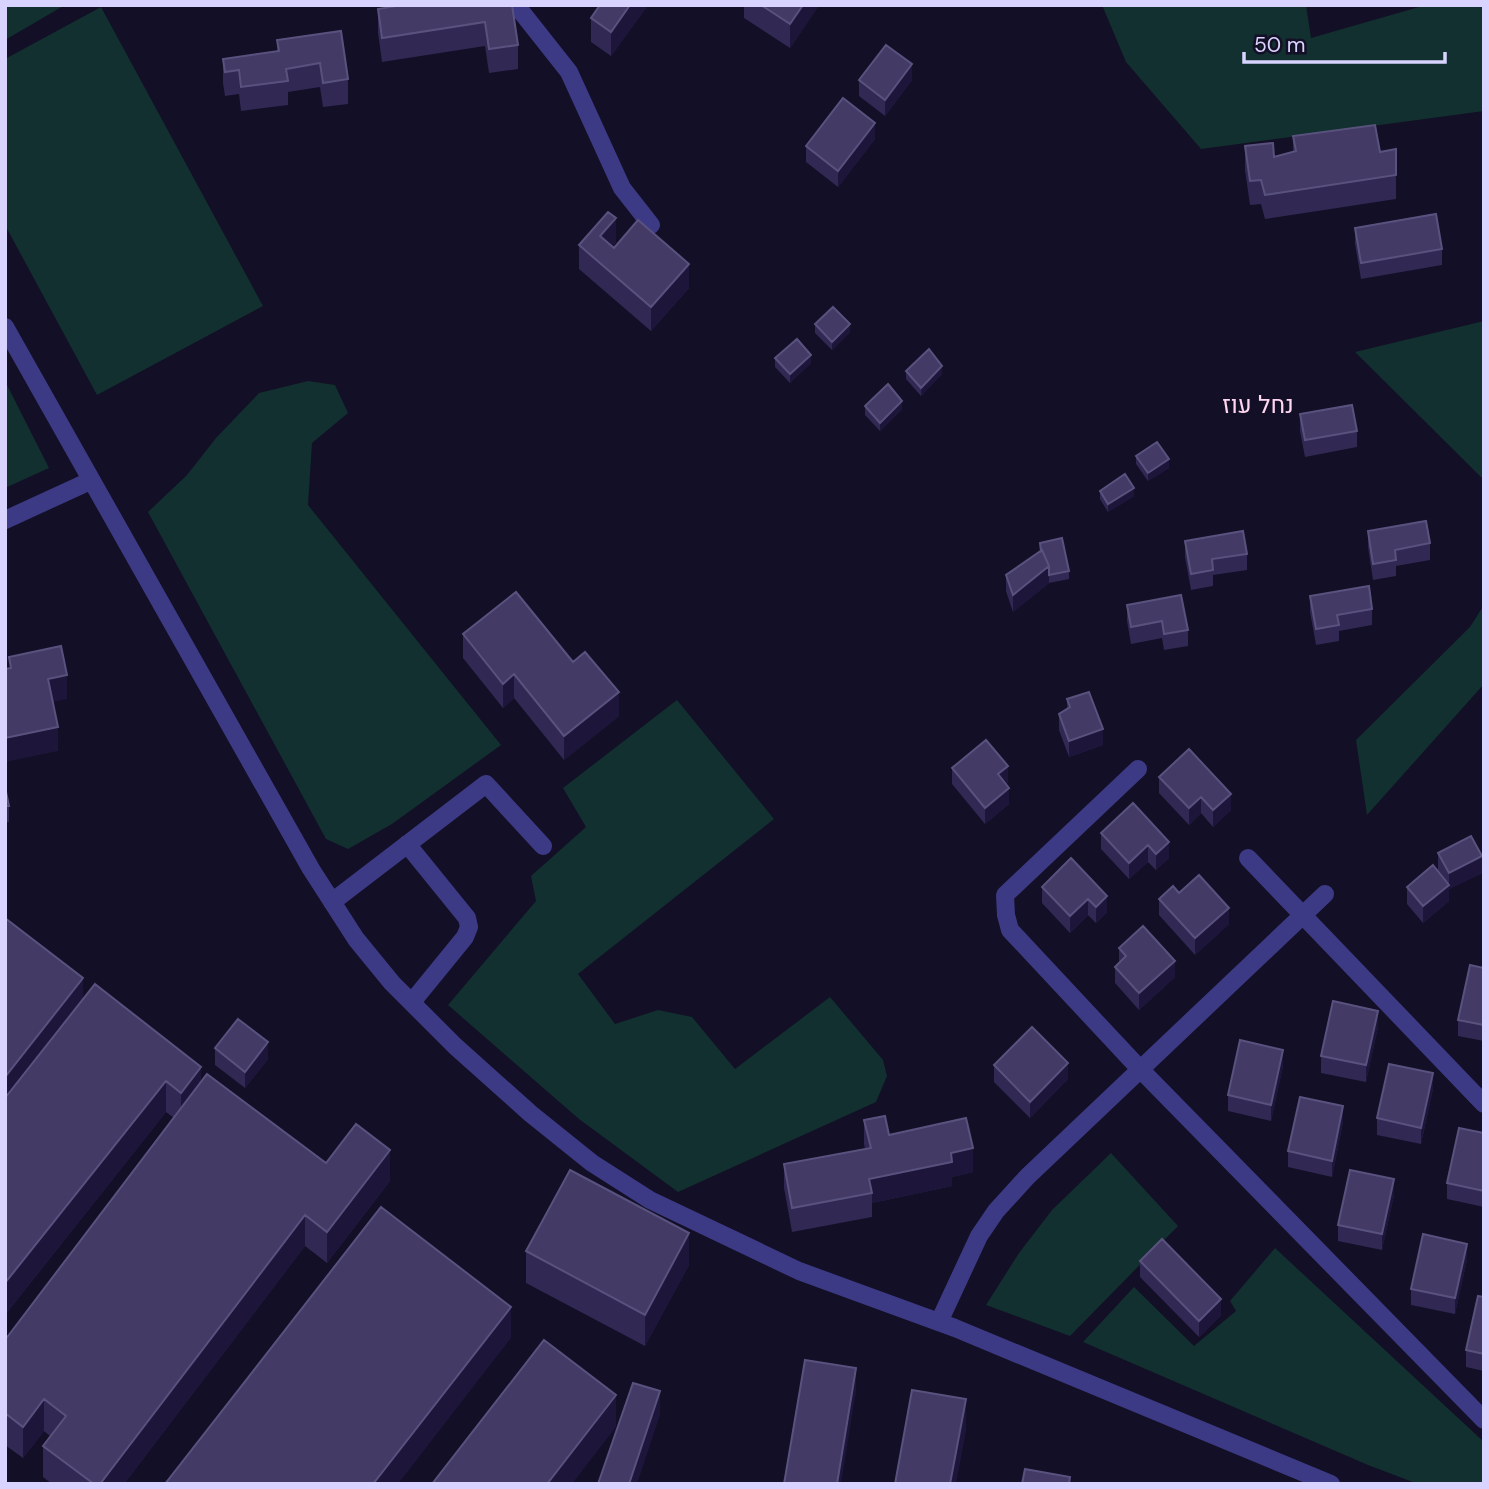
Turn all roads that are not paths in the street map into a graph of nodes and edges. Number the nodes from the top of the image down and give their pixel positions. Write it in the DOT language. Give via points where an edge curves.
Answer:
graph roads {
  1 [pos="516,5"];
  2 [pos="651,225"];
  3 [pos="5,327"];
  4 [pos="90,481"];
  5 [pos="5,520"];
  6 [pos="1138,769"];
  7 [pos="407,844"];
  8 [pos="543,846"];
  9 [pos="1248,858"];
  10 [pos="1325,894"];
  11 [pos="332,902"];
  12 [pos="1303,915"];
  13 [pos="412,1002"];
  14 [pos="1139,1068"];
  15 [pos="1484,1104"];
  16 [pos="939,1322"];
  17 [pos="1484,1420"];
  18 [pos="1331,1484"];
  1 -- 2 [label="street" via="569,72 622,188"];
  3 -- 4 [label="street"];
  4 -- 5 [label="street"];
  4 -- 11 [label="street"];
  6 -- 14 [label="street" via="1005,895 1010,930"];
  7 -- 8 [label="street" via="486,784"];
  7 -- 11 [label="street"];
  7 -- 13 [label="street" via="467,918 469,927"];
  9 -- 12 [label="street"];
  10 -- 12 [label="street"];
  11 -- 13 [label="street" via="356,939"];
  12 -- 14 [label="street"];
  12 -- 15 [label="street"];
  13 -- 16 [label="street" via="531,1114 592,1163 650,1200 799,1271"];
  14 -- 16 [label="street" via="996,1211"];
  14 -- 17 [label="street"];
  16 -- 18 [label="street"];
}
